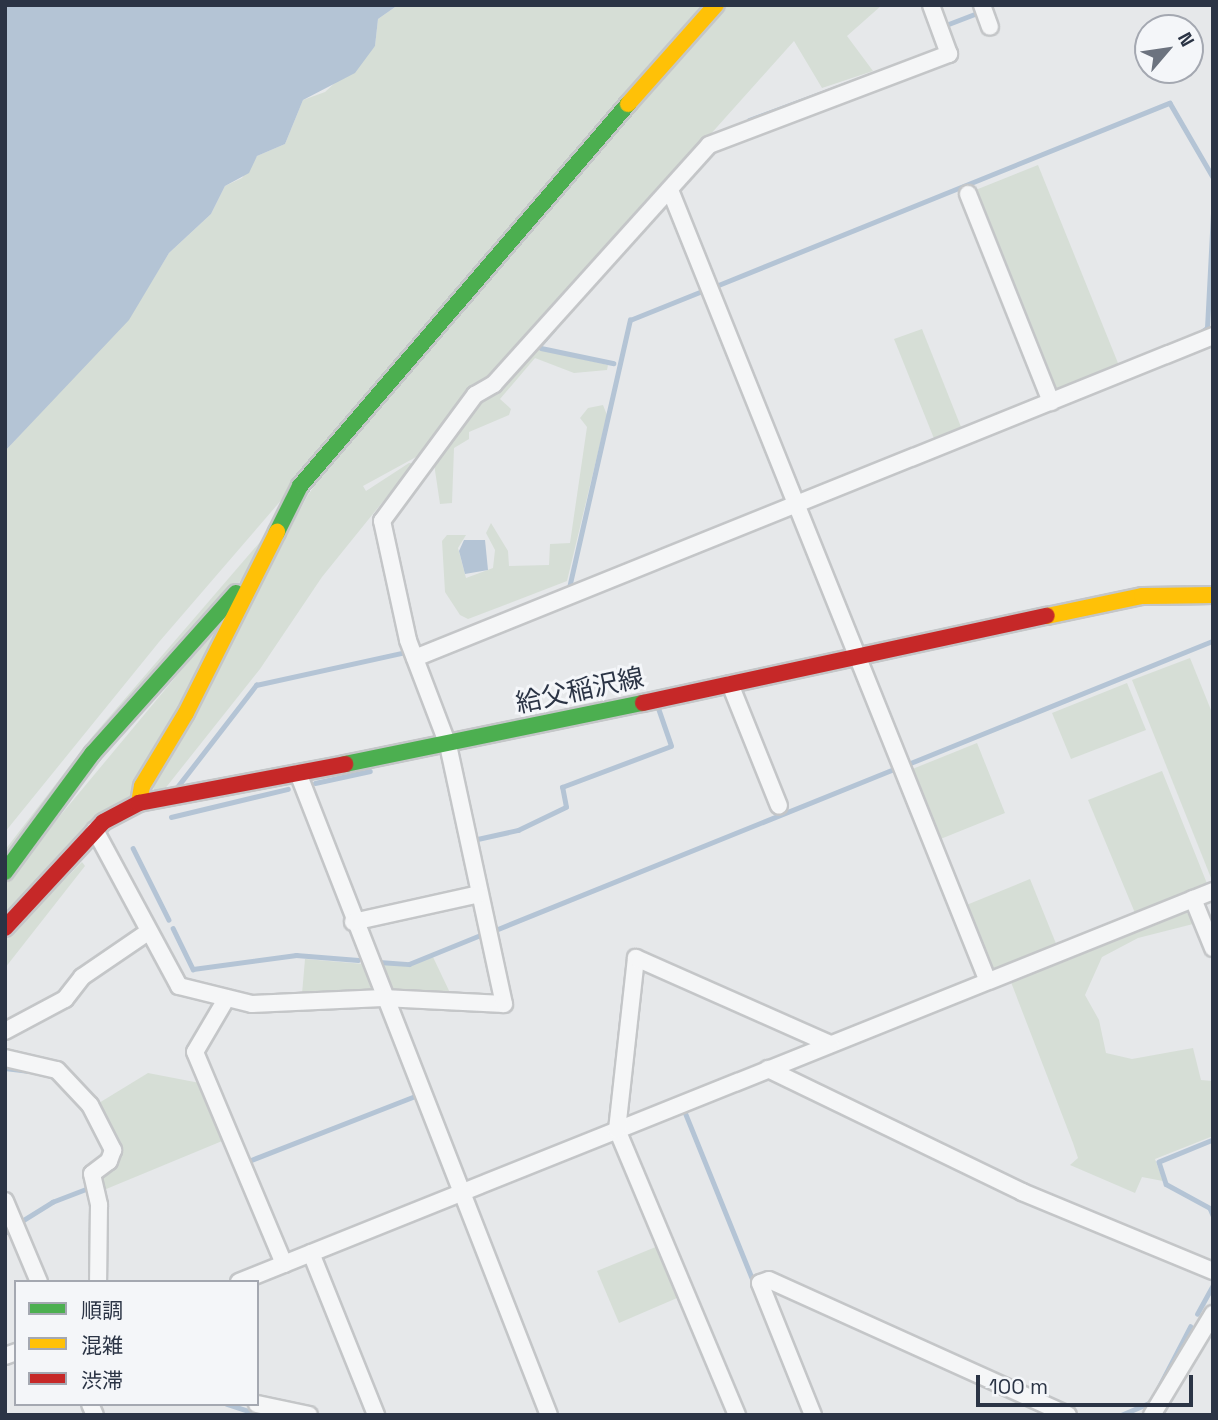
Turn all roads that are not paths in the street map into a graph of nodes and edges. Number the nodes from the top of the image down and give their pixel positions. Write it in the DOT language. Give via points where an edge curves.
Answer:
graph roads {
  1 [pos="716,5"];
  2 [pos="931,5"];
  3 [pos="982,5"];
  4 [pos="990,27"];
  5 [pos="670,190"];
  6 [pos="968,194"];
  7 [pos="1213,336"];
  8 [pos="1051,402"];
  9 [pos="796,505"];
  10 [pos="254,572"];
  11 [pos="1213,595"];
  12 [pos="857,657"];
  13 [pos="415,658"];
  14 [pos="730,684"];
  15 [pos="448,745"];
  16 [pos="298,773"];
  17 [pos="139,803"];
  18 [pos="779,806"];
  19 [pos="95,830"];
  20 [pos="5,872"];
  21 [pos="1213,891"];
  22 [pos="479,894"];
  23 [pos="1193,899"];
  24 [pos="353,922"];
  25 [pos="5,928"];
  26 [pos="148,932"];
  27 [pos="1213,948"];
  28 [pos="987,979"];
  29 [pos="383,998"];
  30 [pos="225,1001"];
  31 [pos="5,1031"];
  32 [pos="830,1044"];
  33 [pos="5,1058"];
  34 [pos="768,1069"];
  35 [pos="617,1130"];
  36 [pos="461,1193"];
  37 [pos="5,1201"];
  38 [pos="311,1253"];
  39 [pos="284,1264"];
  40 [pos="1213,1270"];
  41 [pos="38,1280"];
  42 [pos="98,1280"];
  43 [pos="244,1280"];
  44 [pos="1213,1314"];
  45 [pos="259,1404"];
  46 [pos="309,1415"];
  47 [pos="376,1415"];
  48 [pos="550,1415"];
  49 [pos="737,1415"];
  50 [pos="813,1415"];
  51 [pos="1068,1415"];
  52 [pos="1152,1415"];
  1 -- 10 [label="street" via="485,265 300,486"];
  2 -- 5 [label="street" via="949,54 709,145"];
  3 -- 4 [label="street"];
  5 -- 9 [label="street"];
  5 -- 13 [label="street" via="494,384 475,395 383,521"];
  6 -- 8 [label="street"];
  7 -- 8 [label="street"];
  8 -- 9 [label="street"];
  9 -- 12 [label="street"];
  9 -- 13 [label="street"];
  10 -- 17 [label="street" via="186,713 142,786"];
  10 -- 20 [label="street" via="92,754"];
  11 -- 12 [label="street, 給父稲沢線" via="1142,596"];
  12 -- 14 [label="street, 給父稲沢線"];
  12 -- 28 [label="street"];
  13 -- 15 [label="street"];
  14 -- 15 [label="street, 給父稲沢線"];
  14 -- 18 [label="street"];
  15 -- 16 [label="street, 給父稲沢線"];
  15 -- 22 [label="street"];
  16 -- 17 [label="street, 給父稲沢線"];
  16 -- 24 [label="street"];
  17 -- 19 [label="street, 給父稲沢線"];
  19 -- 25 [label="street, 給父稲沢線"];
  19 -- 26 [label="street"];
  21 -- 23 [label="street"];
  22 -- 24 [label="street"];
  22 -- 29 [label="street" via="504,1004"];
  23 -- 27 [label="street"];
  23 -- 28 [label="street"];
  24 -- 29 [label="street"];
  26 -- 30 [label="street" via="178,986"];
  26 -- 31 [label="street" via="82,977 65,999"];
  28 -- 32 [label="street"];
  29 -- 30 [label="street"];
  29 -- 36 [label="street"];
  30 -- 39 [label="street" via="195,1052"];
  32 -- 34 [label="street"];
  32 -- 35 [label="street" via="636,958"];
  33 -- 42 [label="street" via="47,1065 64,1076 90,1105 113,1150 109,1161 92,1174 99,1205"];
  34 -- 35 [label="street"];
  34 -- 40 [label="street" via="1022,1192"];
  35 -- 36 [label="street"];
  35 -- 49 [label="street"];
  36 -- 38 [label="street"];
  36 -- 48 [label="street"];
  37 -- 41 [label="street"];
  38 -- 39 [label="street"];
  38 -- 47 [label="street"];
  39 -- 43 [label="street"];
  44 -- 52 [label="street"];
  45 -- 46 [label="street"];
  50 -- 51 [label="street" via="760,1283 769,1280"];
}
